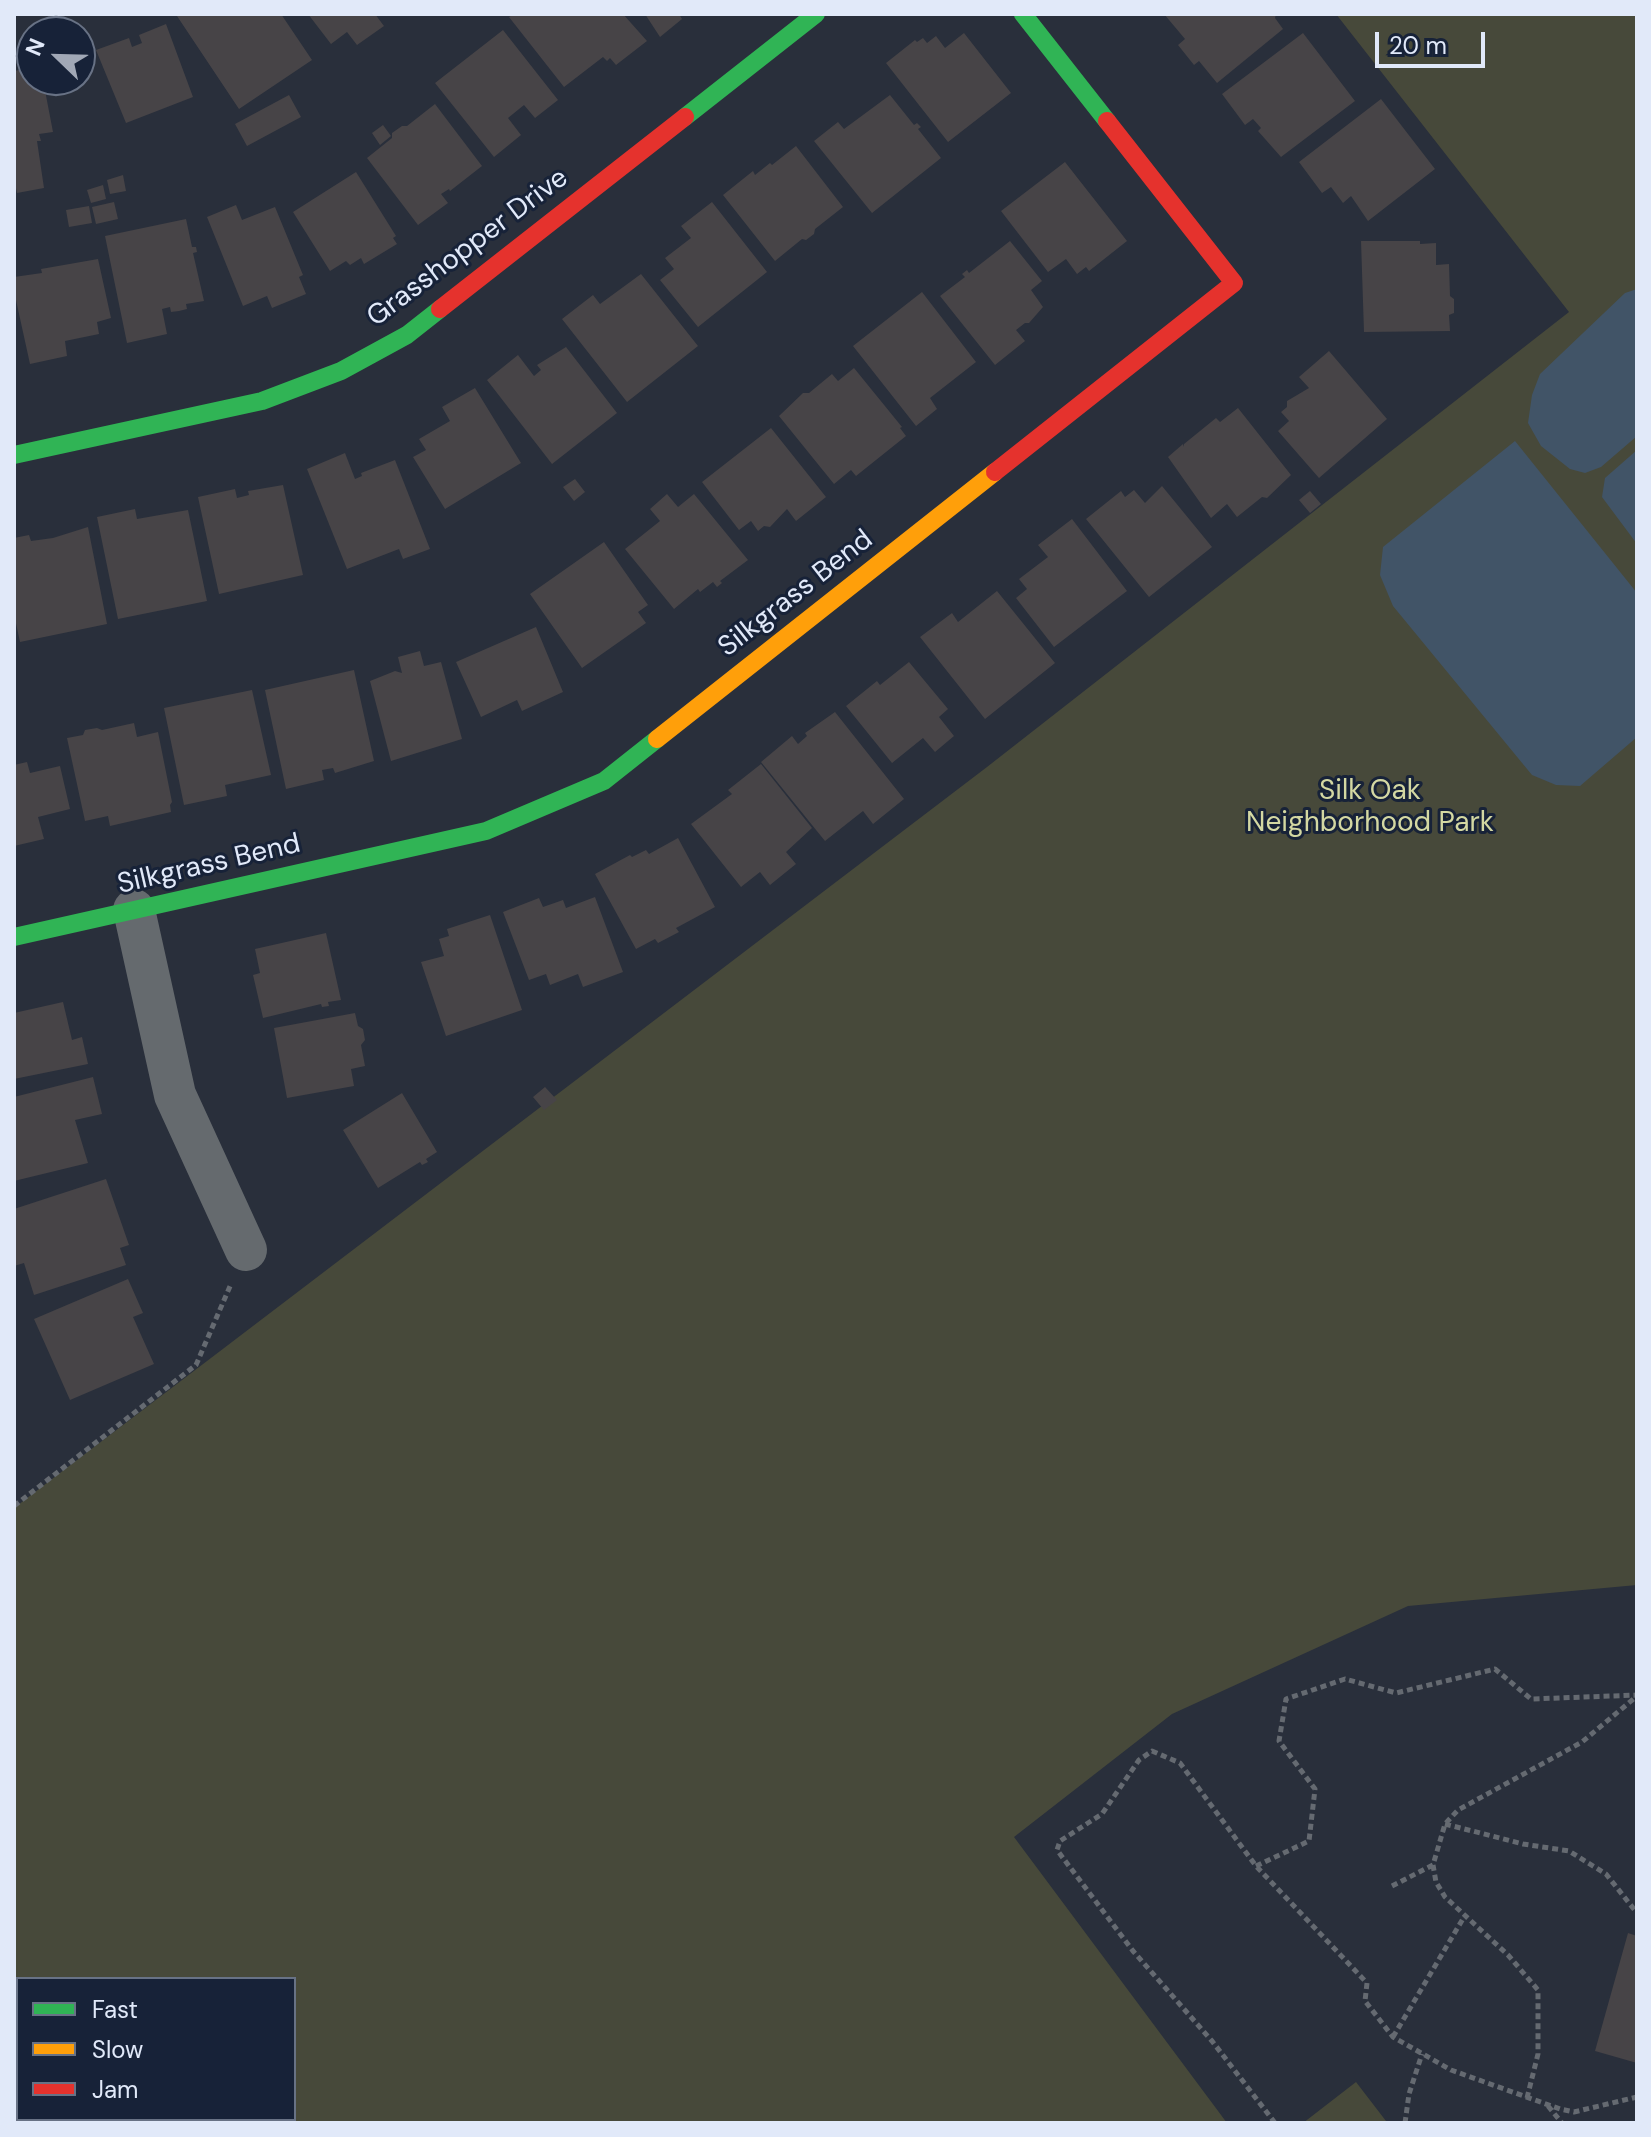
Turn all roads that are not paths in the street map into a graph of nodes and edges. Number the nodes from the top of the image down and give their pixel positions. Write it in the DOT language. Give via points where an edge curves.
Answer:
graph roads {
  1 [pos="816,14"];
  2 [pos="1023,14"];
  3 [pos="14,455"];
  4 [pos="134,910"];
  5 [pos="14,937"];
  6 [pos="246,1250"];
  1 -- 3 [label="street, Grasshopper Drive" via="407,335 341,371 262,401"];
  2 -- 4 [label="street, Silkgrass Bend" via="1234,283 604,781 486,831"];
  4 -- 5 [label="street, Silkgrass Bend"];
  4 -- 6 [label="street" via="175,1095"];
}
